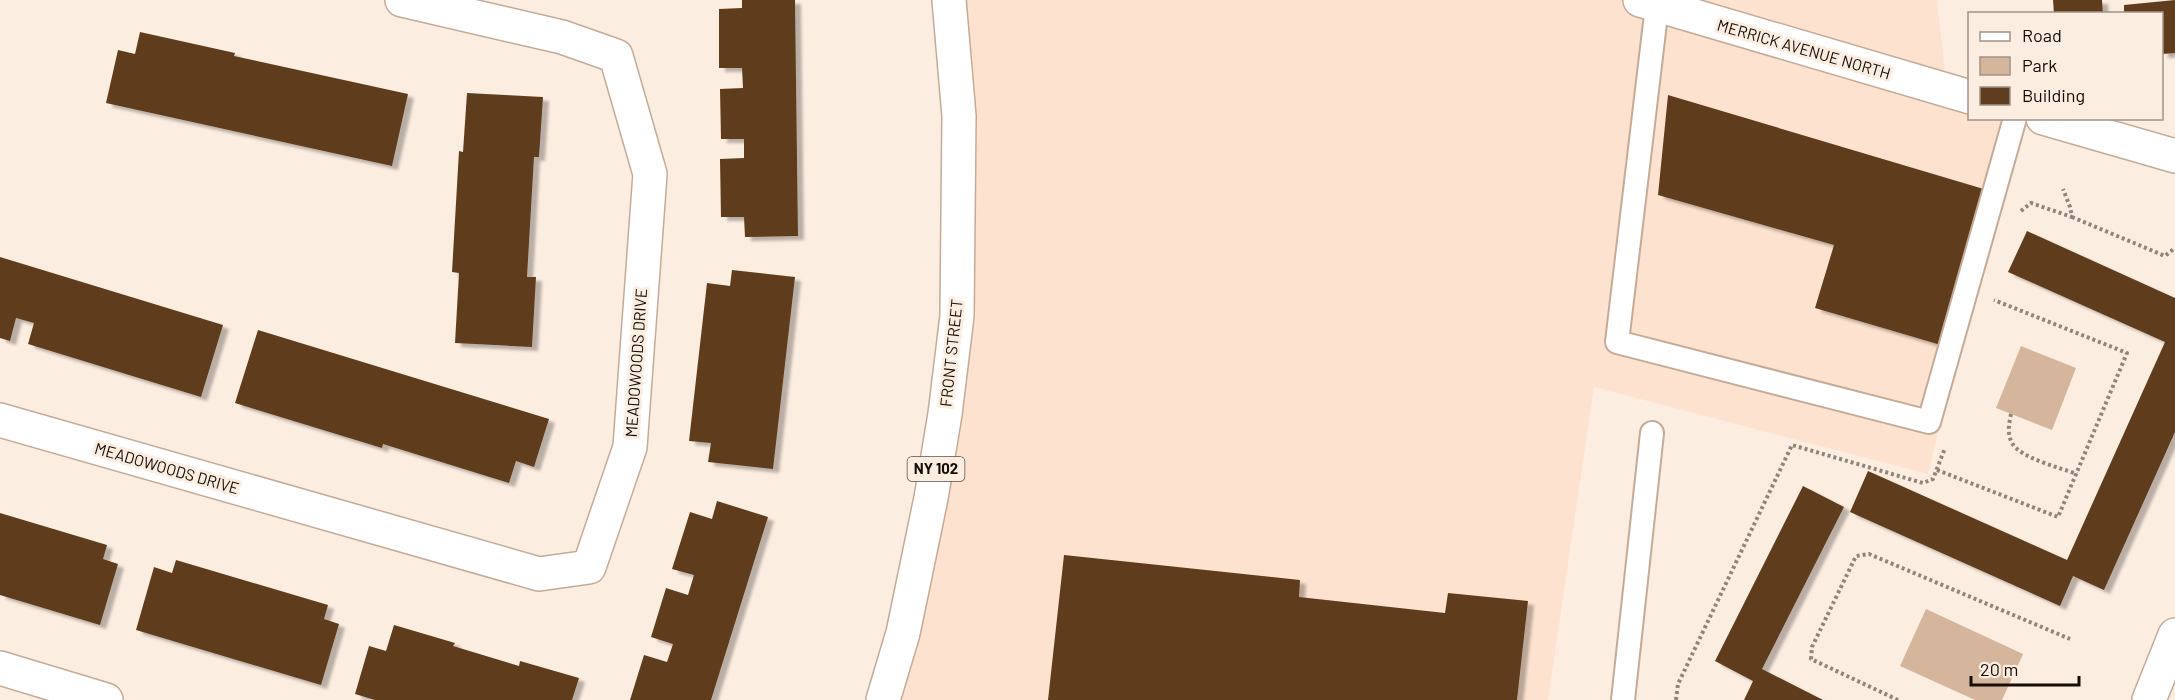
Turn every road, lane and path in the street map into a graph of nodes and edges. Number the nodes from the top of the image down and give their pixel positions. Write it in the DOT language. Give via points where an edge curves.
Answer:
graph roads {
  1 [pos="402,0"];
  2 [pos="949,0"];
  3 [pos="1648,3"];
  4 [pos="1704,10"];
  5 [pos="1968,97"];
  6 [pos="2014,120"];
  7 [pos="2050,120"];
  8 [pos="2175,156"];
  9 [pos="2072,217"];
  10 [pos="2175,248"];
  11 [pos="1989,298"];
  12 [pos="2011,414"];
  13 [pos="0,420"];
  14 [pos="1652,433"];
  15 [pos="1937,470"];
  16 [pos="2078,474"];
  17 [pos="2175,635"];
  18 [pos="2070,639"];
  19 [pos="0,669"];
  20 [pos="106,700"];
  21 [pos="883,700"];
  22 [pos="1623,700"];
  23 [pos="1898,700"];
  24 [pos="2149,700"];
  1 -- 13 [label="street, MEADOWOODS DRIVE" via="562,38 616,56 650,174 630,447 589,567 539,574"];
  2 -- 21 [label="street, FRONT STREET / NY 102" via="959,116 957,316 931,498 903,633"];
  3 -- 4 [label="street, MERRICK AVENUE NORTH"];
  3 -- 6 [label="lane" via="1617,342 1929,422"];
  4 -- 5 [label="street, MERRICK AVENUE NORTH"];
  7 -- 8 [label="street"];
  9 -- 10 [label="path" via="2165,256"];
  11 -- 16 [label="path" via="2127,353"];
  12 -- 16 [label="path" via="2012,444 2023,454"];
  14 -- 22 [label="lane"];
  15 -- 16 [label="path" via="2058,518"];
  17 -- 24 [label="street"];
  18 -- 23 [label="path" via="1869,554 1856,556 1812,647 1811,658"];
  19 -- 20 [label="street"];
}
